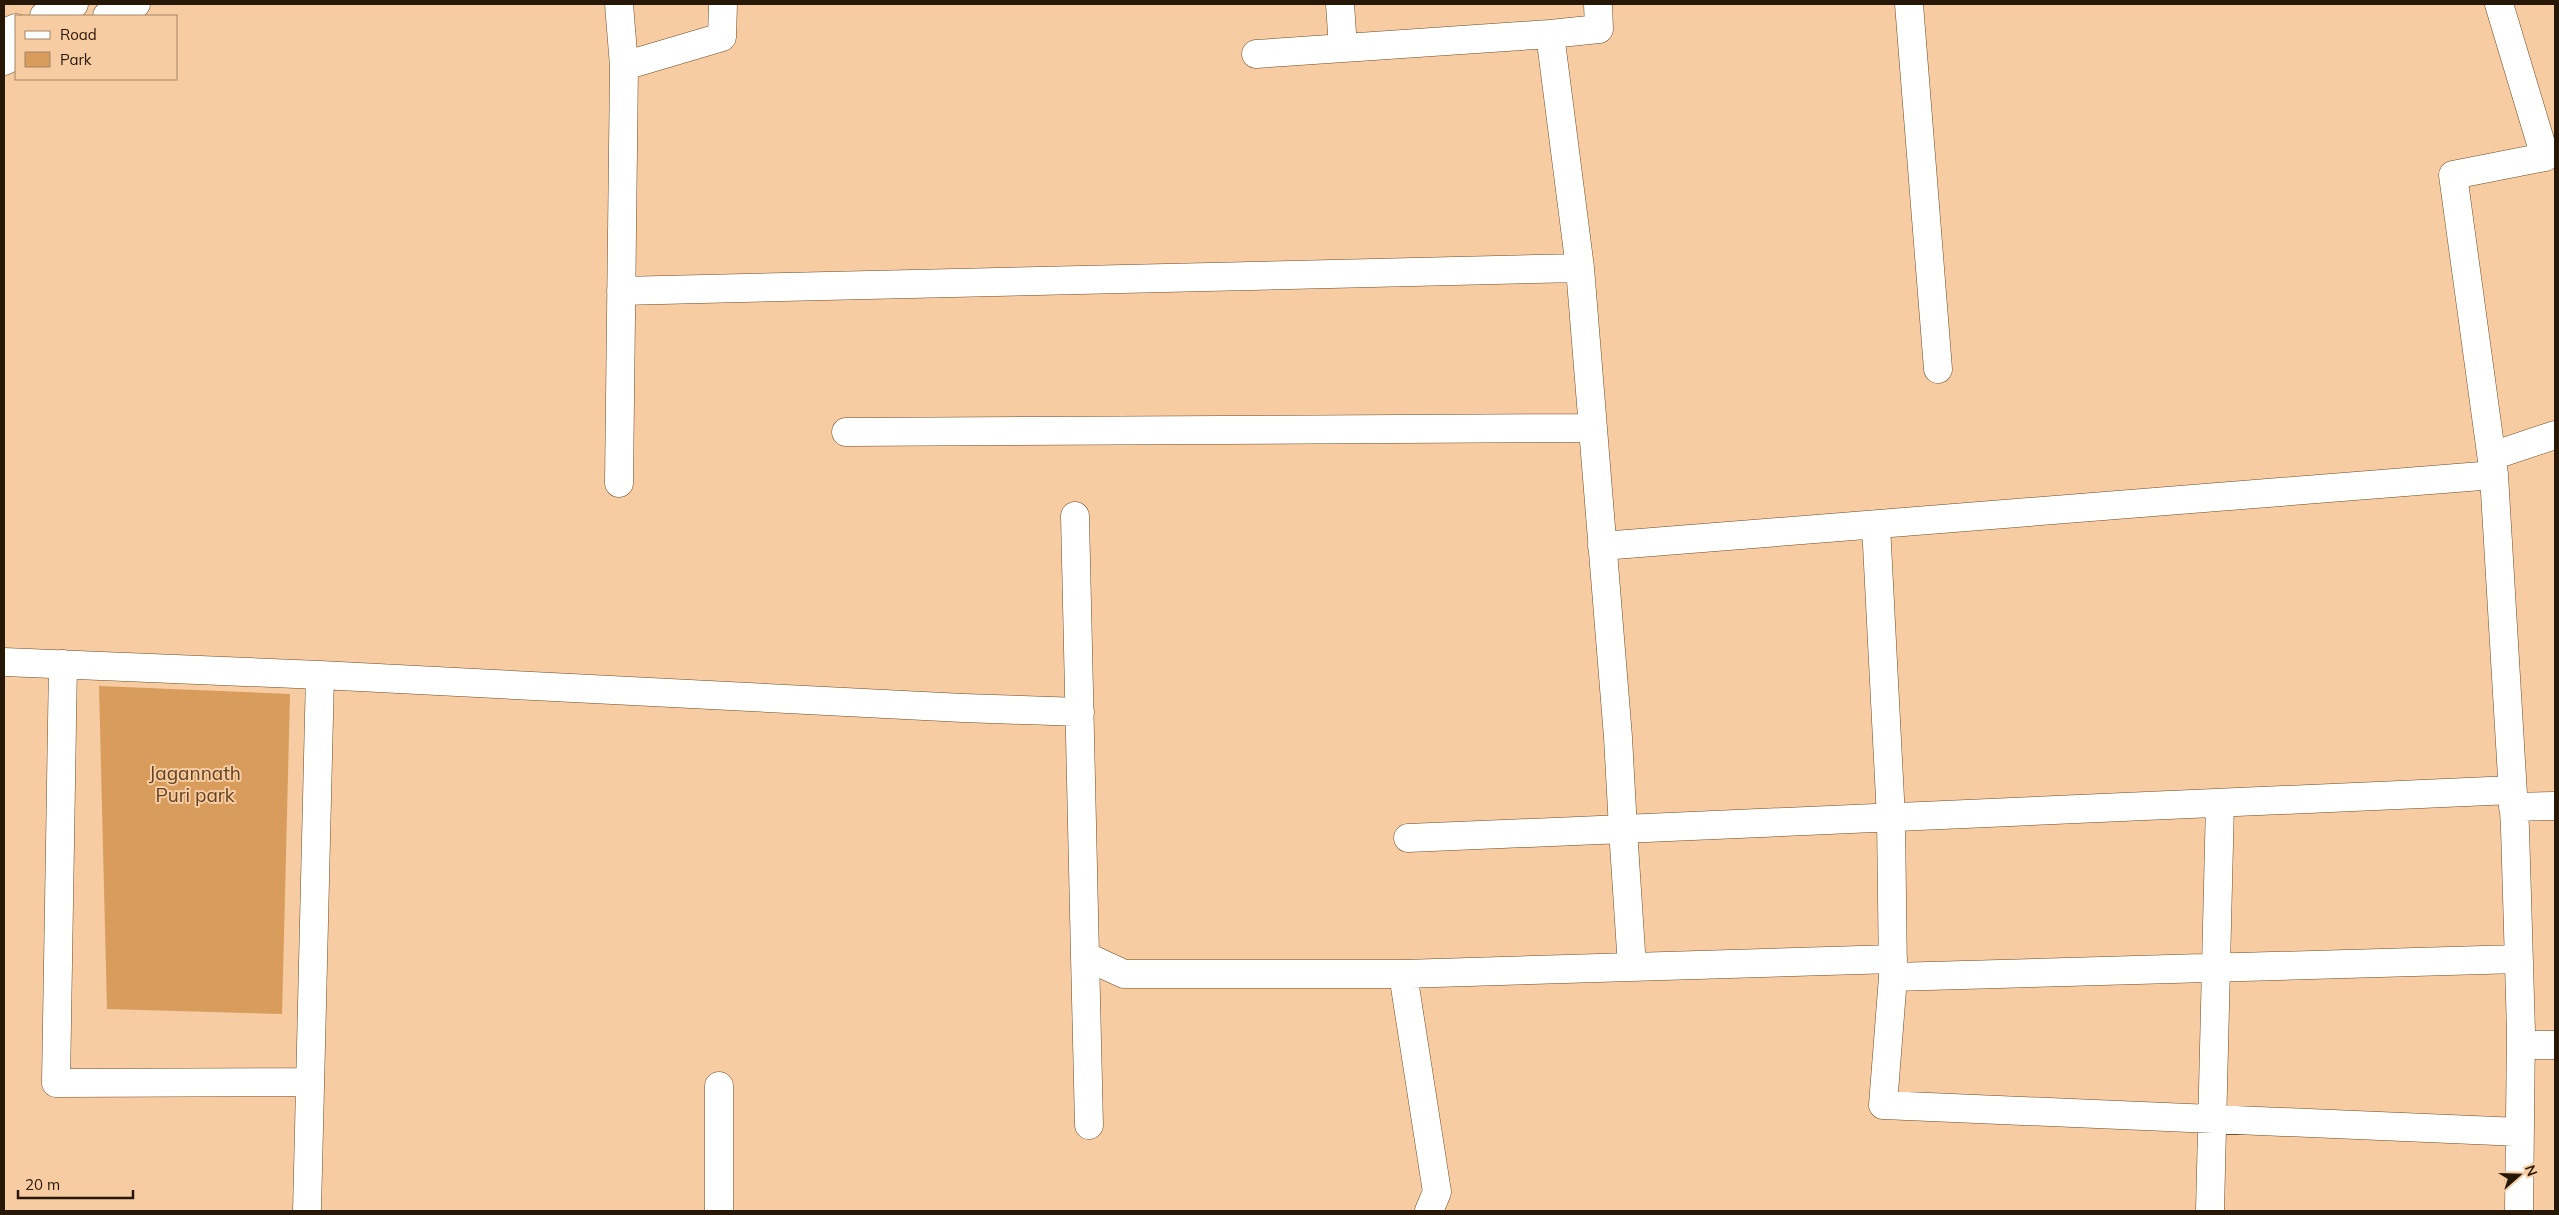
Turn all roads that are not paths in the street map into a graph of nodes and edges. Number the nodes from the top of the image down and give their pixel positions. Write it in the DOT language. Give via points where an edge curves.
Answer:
graph roads {
  1 [pos="74,4"];
  2 [pos="136,4"];
  3 [pos="619,4"];
  4 [pos="722,4"];
  5 [pos="1340,4"];
  6 [pos="1598,4"];
  7 [pos="1909,4"];
  8 [pos="2499,4"];
  9 [pos="46,15"];
  10 [pos="109,15"];
  11 [pos="1550,34"];
  12 [pos="1343,48"];
  13 [pos="1256,54"];
  14 [pos="624,66"];
  15 [pos="2550,165"];
  16 [pos="1580,268"];
  17 [pos="621,291"];
  18 [pos="1938,369"];
  19 [pos="1593,428"];
  20 [pos="846,432"];
  21 [pos="2555,435"];
  22 [pos="2493,466"];
  23 [pos="619,483"];
  24 [pos="1075,516"];
  25 [pos="1876,525"];
  26 [pos="1602,546"];
  27 [pos="4,662"];
  28 [pos="63,664"];
  29 [pos="320,675"];
  30 [pos="1080,712"];
  31 [pos="2513,799"];
  32 [pos="2220,803"];
  33 [pos="2555,806"];
  34 [pos="1891,818"];
  35 [pos="1623,830"];
  36 [pos="1408,838"];
  37 [pos="1086,956"];
  38 [pos="2518,959"];
  39 [pos="1632,967"];
  40 [pos="1893,968"];
  41 [pos="2216,968"];
  42 [pos="1404,974"];
  43 [pos="2521,1045"];
  44 [pos="2555,1045"];
  45 [pos="310,1082"];
  46 [pos="720,1086"];
  47 [pos="2212,1119"];
  48 [pos="1089,1125"];
  49 [pos="2520,1132"];
  50 [pos="307,1211"];
  51 [pos="719,1211"];
  52 [pos="1429,1211"];
  53 [pos="2210,1211"];
  54 [pos="2519,1211"];
  1 -- 9 [label="street"];
  2 -- 10 [label="street"];
  3 -- 14 [label="street"];
  4 -- 14 [label="street" via="722,37"];
  5 -- 12 [label="street"];
  6 -- 11 [label="street" via="1599,29"];
  7 -- 18 [label="street"];
  8 -- 15 [label="street"];
  11 -- 12 [label="street"];
  11 -- 16 [label="street"];
  12 -- 13 [label="street"];
  14 -- 17 [label="street"];
  15 -- 22 [label="street" via="2453,175"];
  16 -- 17 [label="street"];
  16 -- 19 [label="street"];
  17 -- 23 [label="street"];
  19 -- 20 [label="street"];
  19 -- 26 [label="street"];
  21 -- 22 [label="street"];
  22 -- 25 [label="street"];
  22 -- 31 [label="street"];
  24 -- 30 [label="street"];
  25 -- 26 [label="street"];
  25 -- 34 [label="street"];
  26 -- 35 [label="street"];
  27 -- 28 [label="street"];
  28 -- 29 [label="street"];
  28 -- 45 [label="street" via="56,1083"];
  29 -- 30 [label="street"];
  29 -- 45 [label="street"];
  30 -- 37 [label="street"];
  31 -- 32 [label="street"];
  31 -- 33 [label="street"];
  31 -- 38 [label="street"];
  32 -- 34 [label="street"];
  32 -- 41 [label="street"];
  34 -- 35 [label="street"];
  34 -- 40 [label="street"];
  35 -- 36 [label="street"];
  35 -- 39 [label="street"];
  37 -- 42 [label="street" via="1124,974"];
  37 -- 48 [label="street"];
  38 -- 41 [label="street"];
  38 -- 43 [label="street"];
  39 -- 40 [label="street"];
  39 -- 42 [label="street"];
  40 -- 41 [label="street"];
  40 -- 47 [label="street" via="1884,1105"];
  41 -- 47 [label="street"];
  42 -- 52 [label="street" via="1436,1192"];
  43 -- 44 [label="street"];
  43 -- 49 [label="street"];
  45 -- 50 [label="street"];
  46 -- 51 [label="street"];
  47 -- 49 [label="street"];
  47 -- 53 [label="street"];
  49 -- 54 [label="street"];
}
